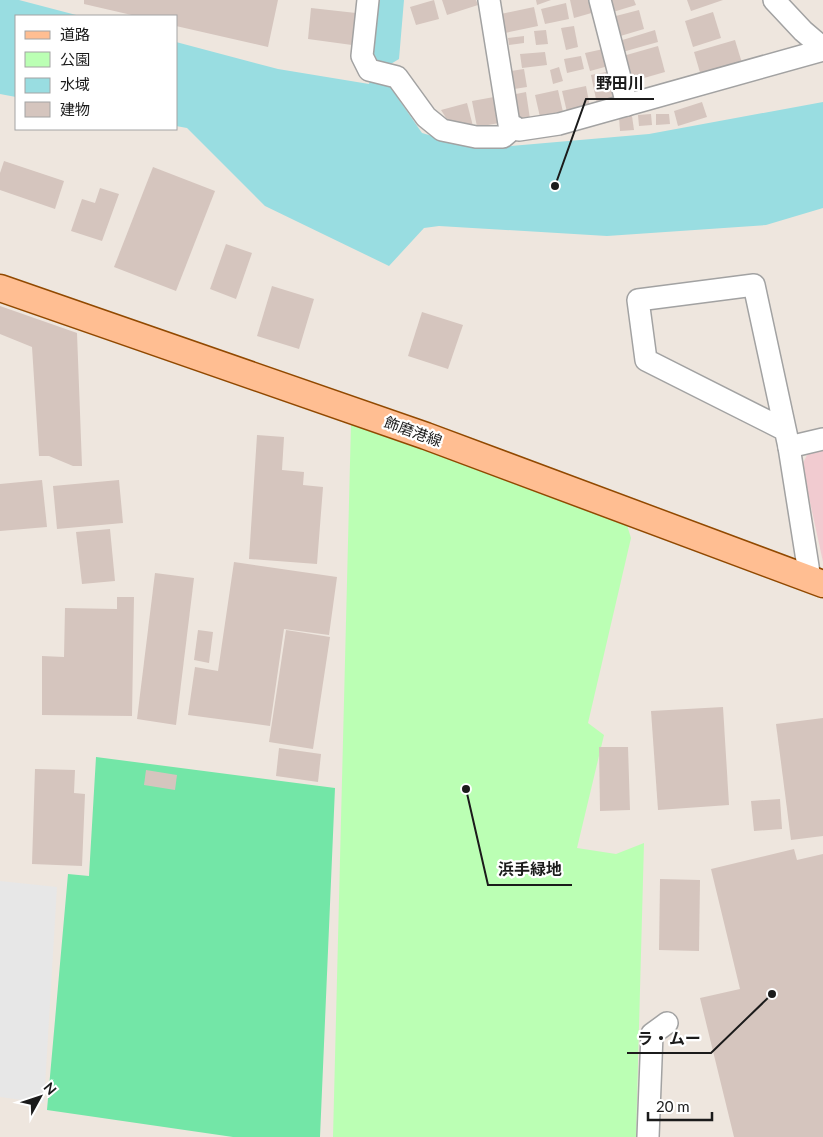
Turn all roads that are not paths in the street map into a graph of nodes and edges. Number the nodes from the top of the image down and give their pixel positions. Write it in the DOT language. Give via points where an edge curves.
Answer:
graph roads {
  1 [pos="368,0"];
  2 [pos="489,0"];
  3 [pos="600,0"];
  4 [pos="774,0"];
  5 [pos="823,49"];
  6 [pos="627,105"];
  7 [pos="514,127"];
  8 [pos="0,288"];
  9 [pos="787,438"];
  10 [pos="823,439"];
  11 [pos="817,581"];
  12 [pos="667,1023"];
  13 [pos="648,1137"];
  1 -- 7 [label="street" via="362,56 369,70 397,77 426,117 442,130 476,138 503,137"];
  2 -- 7 [label="street" via="509,124"];
  3 -- 6 [label="street"];
  4 -- 5 [label="street"];
  5 -- 6 [label="street"];
  6 -- 7 [label="street" via="558,124 519,130"];
  8 -- 11 [label="main road, 飾磨港線" via="426,436"];
  9 -- 9 [label="street" via="754,285 638,300 646,360"];
  9 -- 10 [label="street"];
  9 -- 11 [label="street"];
  12 -- 13 [label="street" via="652,1034"];
}
